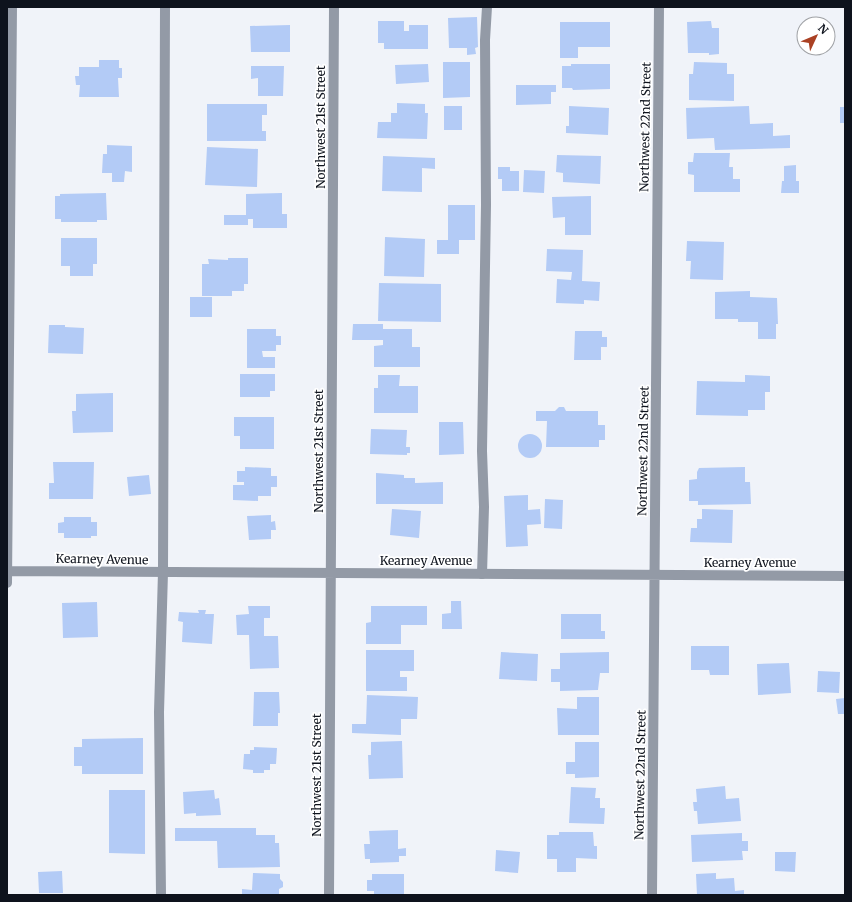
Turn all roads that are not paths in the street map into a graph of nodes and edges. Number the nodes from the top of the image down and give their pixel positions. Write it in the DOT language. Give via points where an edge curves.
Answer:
graph roads {
  1 [pos="12,7"];
  2 [pos="165,7"];
  3 [pos="334,7"];
  4 [pos="487,7"];
  5 [pos="660,7"];
  6 [pos="7,571"];
  7 [pos="163,572"];
  8 [pos="330,573"];
  9 [pos="482,574"];
  10 [pos="654,575"];
  11 [pos="845,576"];
  12 [pos="7,583"];
  13 [pos="161,895"];
  14 [pos="329,895"];
  15 [pos="652,895"];
  1 -- 6 [label="street"];
  2 -- 7 [label="street"];
  3 -- 8 [label="street, Northwest 21st Street"];
  4 -- 9 [label="street"];
  5 -- 10 [label="street, Northwest 22nd Street"];
  6 -- 7 [label="street, Kearney Avenue"];
  6 -- 12 [label="street"];
  7 -- 8 [label="street, Kearney Avenue"];
  7 -- 13 [label="street" via="159,712"];
  8 -- 9 [label="street, Kearney Avenue"];
  8 -- 14 [label="street, Northwest 21st Street"];
  9 -- 10 [label="street, Kearney Avenue"];
  10 -- 11 [label="street, Kearney Avenue"];
  10 -- 15 [label="street, Northwest 22nd Street"];
}
